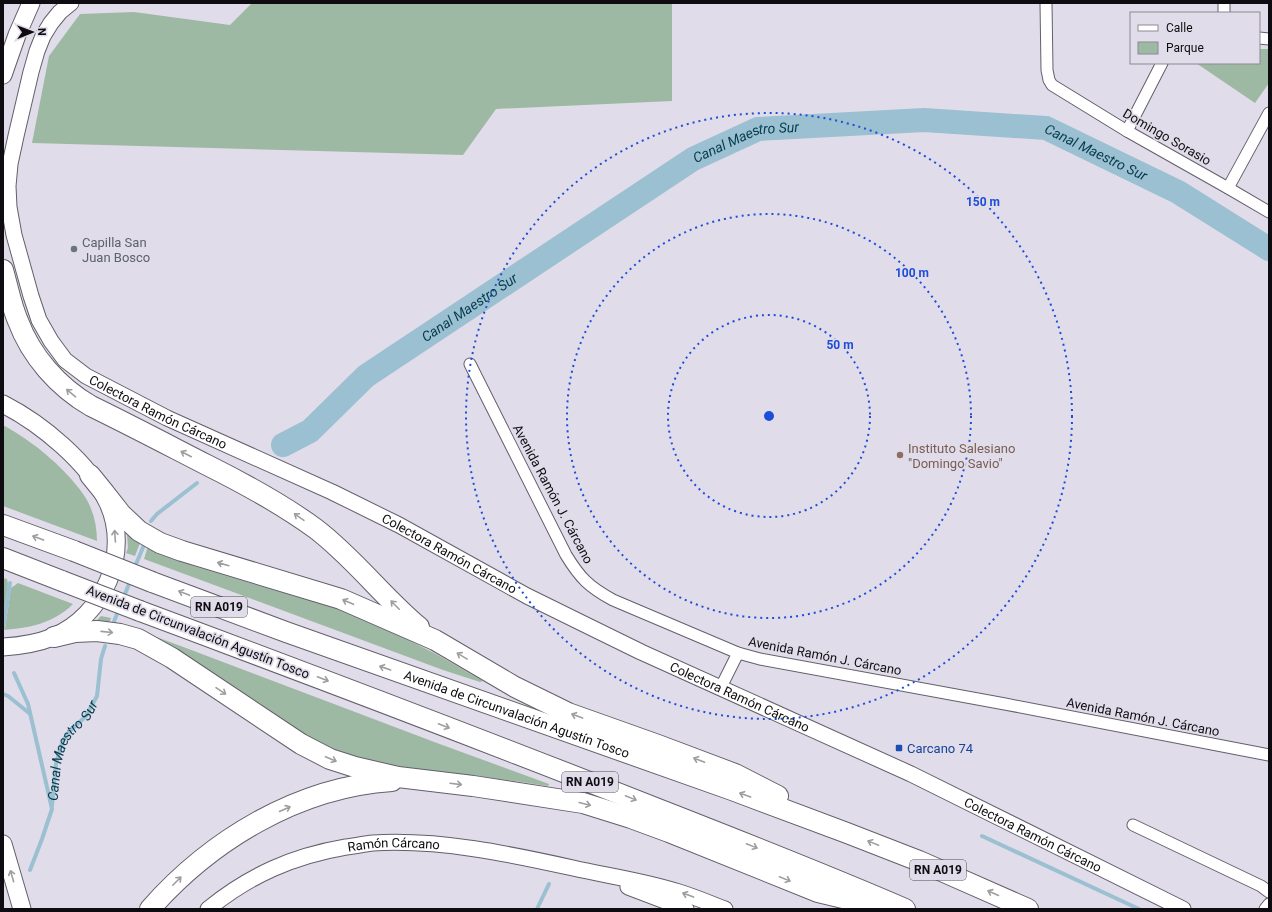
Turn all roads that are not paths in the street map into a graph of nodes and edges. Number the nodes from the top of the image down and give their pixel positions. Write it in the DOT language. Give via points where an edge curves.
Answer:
graph roads {
  1 [pos="71,3"];
  2 [pos="1046,3"];
  3 [pos="31,6"];
  4 [pos="1161,64"];
  5 [pos="3,75"];
  6 [pos="1269,113"];
  7 [pos="1126,130"];
  8 [pos="1228,188"];
  9 [pos="1269,212"];
  10 [pos="3,270"];
  11 [pos="470,364"];
  12 [pos="3,393"];
  13 [pos="3,404"];
  14 [pos="38,426"];
  15 [pos="90,475"];
  16 [pos="3,525"];
  17 [pos="3,558"];
  18 [pos="54,637"];
  19 [pos="435,640"];
  20 [pos="24,644"];
  21 [pos="3,647"];
  22 [pos="738,653"];
  23 [pos="3,655"];
  24 [pos="721,687"];
  25 [pos="1269,755"];
  26 [pos="418,780"];
  27 [pos="1133,825"];
  28 [pos="847,833"];
  29 [pos="3,844"];
  30 [pos="592,872"];
  31 [pos="1269,892"];
  32 [pos="1269,904"];
  33 [pos="22,909"];
  34 [pos="150,909"];
  35 [pos="208,909"];
  36 [pos="686,909"];
  37 [pos="724,909"];
  38 [pos="889,909"];
  39 [pos="905,909"];
  40 [pos="1028,909"];
  41 [pos="1183,909"];
  42 [pos="1265,909"];
  1 -- 24 [label="main road, Colectora Ramón Cárcano" via="51,23 37,52 16,136 8,186 14,235 31,296 39,320 65,360 86,376 167,418 332,492 399,525 534,600 641,652"];
  2 -- 7 [label="street, Domingo Sorasio" via="1047,70 1052,85"];
  3 -- 5 [label="main road" via="17,35"];
  4 -- 7 [label="street"];
  6 -- 8 [label="street"];
  7 -- 8 [label="street, Domingo Sorasio"];
  8 -- 9 [label="street, Domingo Sorasio"];
  19 -- 10 [label="highway, one-way" via="318,530 247,486 91,406 70,392 39,359 24,335"];
  11 -- 22 [label="street, Avenida Ramón J. Cárcano" via="566,555 584,580 613,600"];
  12 -- 14 [label="main road" via="20,412"];
  13 -- 14 [label="main road"];
  14 -- 15 [label="main road" via="66,449"];
  18 -- 15 [label="main road, one-way" via="91,611 106,589 115,559 115,529 112,516 108,504"];
  19 -- 15 [label="highway, one-way" via="341,599 182,552 160,543 139,531 121,514"];
  28 -- 16 [label="highway, Avenida de Circunvalación Agustín Tosco / RN A019, one-way, bridge" via="293,635"];
  17 -- 39 [label="highway, Avenida de Circunvalación Agustín Tosco / RN A019, one-way, bridge" via="549,766"];
  18 -- 20 [label="main road"];
  18 -- 26 [label="highway, one-way" via="96,631 138,639 172,658 301,744 322,755 359,769"];
  28 -- 19 [label="highway, one-way" via="735,774 542,701"];
  20 -- 21 [label="main road"];
  20 -- 23 [label="main road"];
  22 -- 24 [label="street"];
  22 -- 25 [label="street, Avenida Ramón J. Cárcano" via="768,661"];
  24 -- 41 [label="main road, Colectora Ramón Cárcano" via="911,774"];
  34 -- 26 [label="highway, one-way" via="197,863 242,830 270,815 336,790 385,781"];
  26 -- 38 [label="highway, one-way" via="583,803 669,832 818,892"];
  27 -- 31 [label="street"];
  40 -- 28 [label="highway, Avenida de Circunvalación Agustín Tosco / RN A019, one-way" via="919,861"];
  33 -- 29 [label="main road, one-way"];
  30 -- 35 [label="main road, Ramón Cárcano" via="450,846 404,842 372,843 309,855 278,866 246,882"];
  30 -- 36 [label="main road, Ramón Cárcano"];
  37 -- 30 [label="main road, Ramón Cárcano, one-way" via="680,892"];
  32 -- 42 [label="street"];
}
